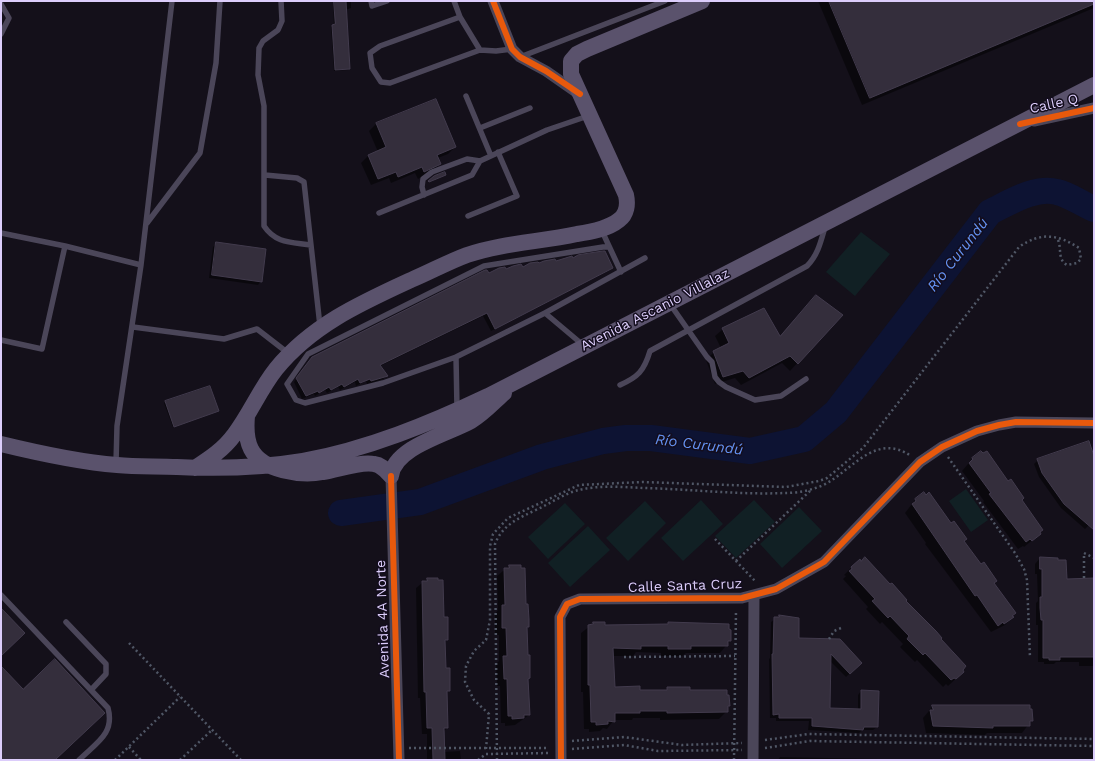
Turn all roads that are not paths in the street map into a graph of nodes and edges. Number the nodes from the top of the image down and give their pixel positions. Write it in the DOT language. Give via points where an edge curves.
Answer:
graph roads {
  1 [pos="172,1"];
  2 [pos="220,1"];
  3 [pos="281,1"];
  4 [pos="371,1"];
  5 [pos="387,1"];
  6 [pos="454,1"];
  7 [pos="493,1"];
  8 [pos="665,1"];
  9 [pos="698,2"];
  10 [pos="1,4"];
  11 [pos="460,17"];
  12 [pos="1,34"];
  13 [pos="512,49"];
  14 [pos="480,50"];
  15 [pos="520,58"];
  16 [pos="1094,85"];
  17 [pos="580,94"];
  18 [pos="466,96"];
  19 [pos="530,108"];
  20 [pos="1094,108"];
  21 [pos="590,115"];
  22 [pos="1020,124"];
  23 [pos="480,128"];
  24 [pos="498,152"];
  25 [pos="491,156"];
  26 [pos="480,161"];
  27 [pos="265,175"];
  28 [pos="424,195"];
  29 [pos="379,213"];
  30 [pos="468,216"];
  31 [pos="826,223"];
  32 [pos="146,224"];
  33 [pos="600,228"];
  34 [pos="1,233"];
  35 [pos="311,245"];
  36 [pos="65,246"];
  37 [pos="609,247"];
  38 [pos="645,258"];
  39 [pos="141,265"];
  40 [pos="621,272"];
  41 [pos="669,302"];
  42 [pos="545,313"];
  43 [pos="133,327"];
  44 [pos="320,328"];
  45 [pos="688,331"];
  46 [pos="1,340"];
  47 [pos="585,346"];
  48 [pos="289,354"];
  49 [pos="456,357"];
  50 [pos="806,379"];
  51 [pos="518,380"];
  52 [pos="620,385"];
  53 [pos="457,410"];
  54 [pos="247,416"];
  55 [pos="1094,423"];
  56 [pos="1,444"];
  57 [pos="116,465"];
  58 [pos="273,466"];
  59 [pos="195,468"];
  60 [pos="391,481"];
  61 [pos="1,595"];
  62 [pos="754,595"];
  63 [pos="66,622"];
  64 [pos="91,690"];
  65 [pos="753,755"];
  66 [pos="561,756"];
  67 [pos="79,760"];
  68 [pos="399,760"];
  1 -- 32 [label="lane"];
  2 -- 32 [label="lane" via="216,63 200,153"];
  3 -- 27 [label="lane" via="282,21 278,30 263,41 259,48 258,75 264,106"];
  4 -- 5 [label="lane" via="372,6"];
  6 -- 11 [label="lane"];
  7 -- 13 [label="street"];
  8 -- 15 [label="lane"];
  9 -- 17 [label="main road" via="577,54 571,61 571,74"];
  10 -- 12 [label="lane" via="9,18"];
  11 -- 14 [label="lane"];
  11 -- 14 [label="lane" via="380,46 370,53 372,68 381,82 390,83"];
  13 -- 14 [label="lane"];
  13 -- 15 [label="street"];
  15 -- 17 [label="street" via="546,71"];
  16 -- 22 [label="main road, Avenida Ascanio Villalaz"];
  17 -- 21 [label="main road"];
  18 -- 23 [label="lane"];
  19 -- 23 [label="lane"];
  20 -- 22 [label="street, Calle Q"];
  21 -- 24 [label="lane" via="547,130"];
  21 -- 33 [label="main road" via="628,204 620,219"];
  22 -- 31 [label="main road, Avenida Ascanio Villalaz"];
  23 -- 25 [label="lane"];
  24 -- 25 [label="lane"];
  24 -- 30 [label="lane" via="517,196"];
  25 -- 26 [label="lane"];
  26 -- 28 [label="lane" via="472,175"];
  26 -- 28 [label="lane" via="467,160 432,172 423,179"];
  27 -- 35 [label="lane" via="297,178 304,182"];
  27 -- 35 [label="lane" via="264,226 270,235 280,240"];
  28 -- 29 [label="lane"];
  31 -- 41 [label="main road, Avenida Ascanio Villalaz"];
  31 -- 45 [label="lane" via="818,251 807,266"];
  32 -- 39 [label="lane"];
  33 -- 37 [label="lane"];
  33 -- 44 [label="main road" via="467,255 382,293"];
  34 -- 36 [label="lane"];
  35 -- 44 [label="lane"];
  36 -- 39 [label="lane"];
  36 -- 46 [label="lane" via="42,349"];
  37 -- 40 [label="lane"];
  37 -- 49 [label="lane" via="484,266 308,354 287,384 296,400 305,403 383,383"];
  38 -- 40 [label="lane"];
  39 -- 43 [label="lane"];
  40 -- 42 [label="lane"];
  41 -- 45 [label="lane"];
  41 -- 47 [label="main road, Avenida Ascanio Villalaz"];
  42 -- 47 [label="lane"];
  42 -- 49 [label="lane"];
  43 -- 48 [label="lane" via="224,339 257,330"];
  43 -- 57 [label="lane" via="117,426"];
  44 -- 48 [label="main road"];
  45 -- 50 [label="lane" via="712,362 715,377 719,382 755,400 781,396"];
  45 -- 52 [label="lane" via="650,351 646,364 636,378"];
  47 -- 51 [label="main road, Avenida Ascanio Villalaz"];
  48 -- 54 [label="main road" via="275,370"];
  49 -- 53 [label="lane"];
  51 -- 53 [label="main road, Avenida Ascanio Villalaz"];
  51 -- 60 [label="main road" via="477,417 404,454 394,465"];
  53 -- 58 [label="main road, Avenida Ascanio Villalaz" via="383,440 326,456"];
  54 -- 58 [label="main road" via="247,436 252,450 262,461"];
  54 -- 59 [label="main road" via="227,443"];
  55 -- 62 [label="street, Calle Santa Cruz" via="1016,422 977,431 942,447 920,462 824,562 776,589"];
  56 -- 57 [label="main road, Avenida Ascanio Villalaz" via="38,453"];
  57 -- 59 [label="main road, Avenida Ascanio Villalaz"];
  58 -- 59 [label="main road, Avenida Ascanio Villalaz"];
  58 -- 60 [label="main road" via="307,474 370,464 382,468"];
  60 -- 68 [label="street, Avenida 4A Norte"];
  61 -- 64 [label="lane"];
  62 -- 65 [label="street"];
  62 -- 66 [label="street, Calle Santa Cruz" via="742,598 690,599 580,598 567,604 560,617"];
  63 -- 64 [label="lane" via="106,664 106,674"];
  64 -- 67 [label="lane" via="108,708 111,720 108,731"];
}
